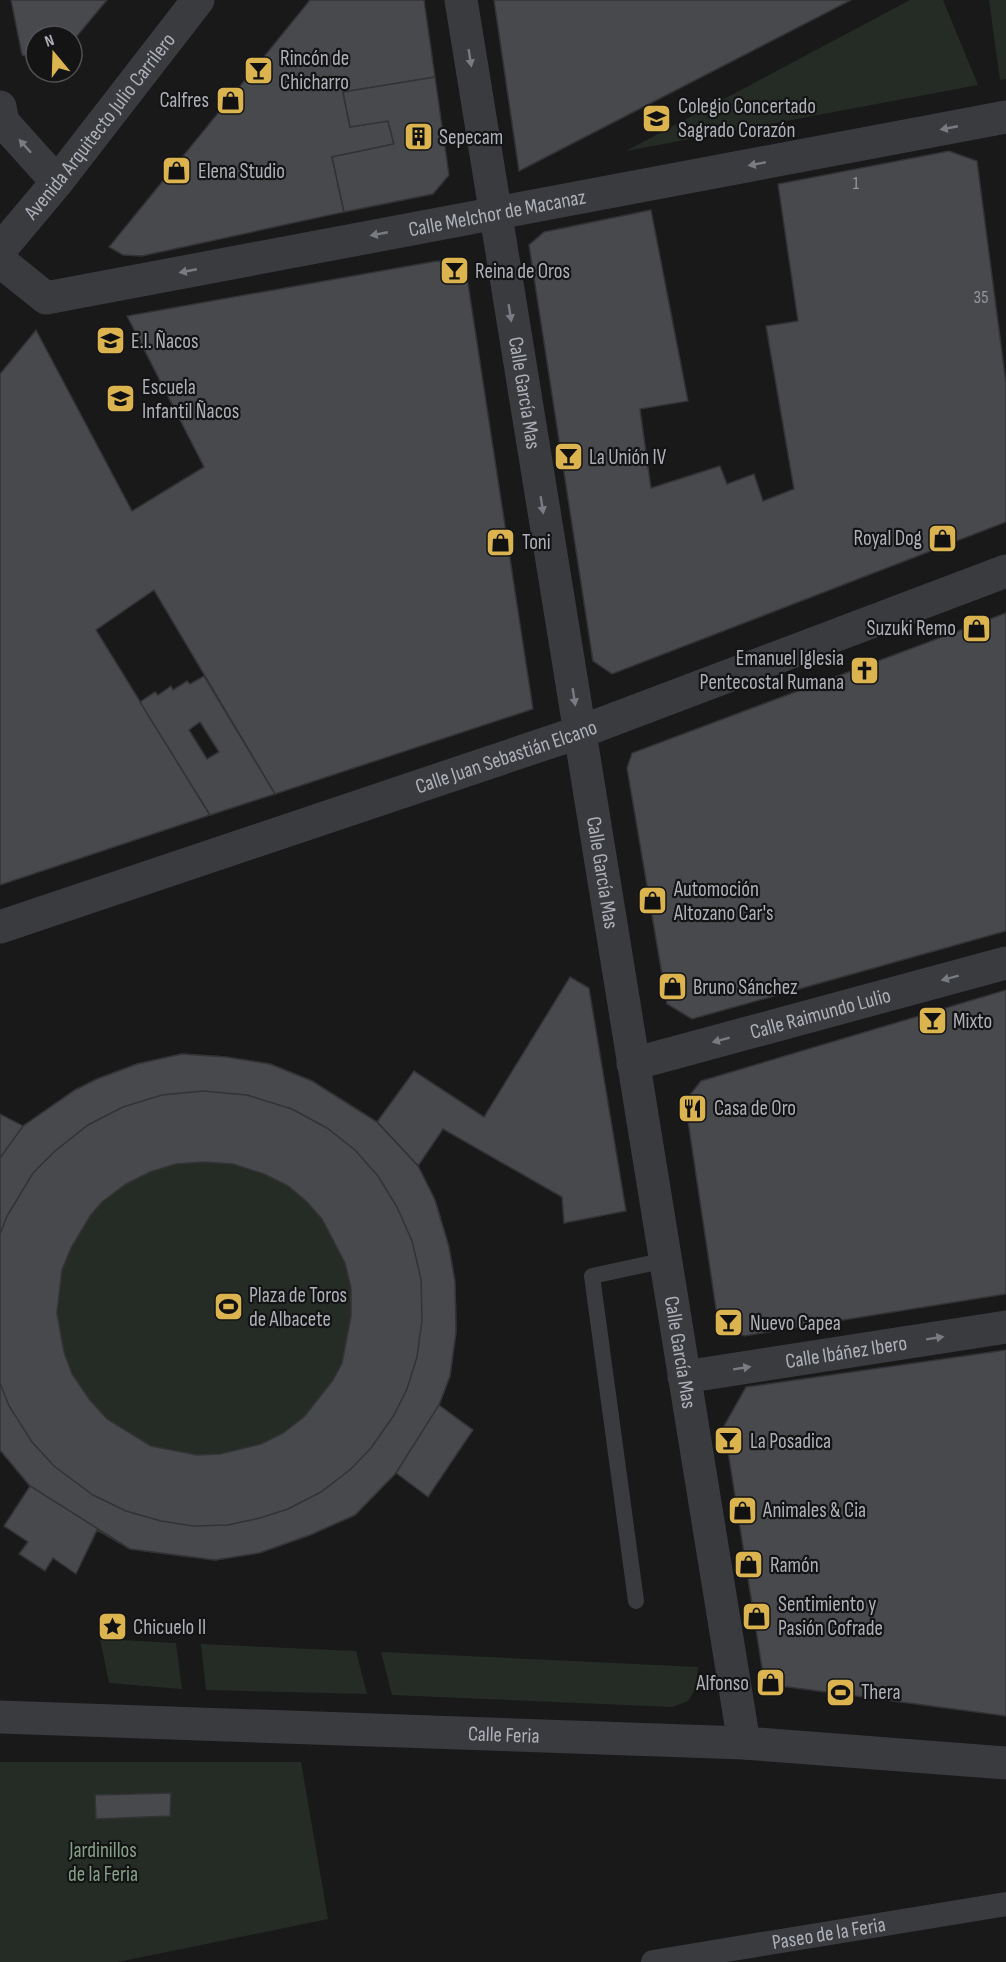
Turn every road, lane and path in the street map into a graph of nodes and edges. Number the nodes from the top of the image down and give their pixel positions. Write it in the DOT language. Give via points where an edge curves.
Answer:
graph roads {
  1 [pos="198,0"];
  2 [pos="461,0"];
  3 [pos="0,107"];
  4 [pos="1005,123"];
  5 [pos="57,182"];
  6 [pos="494,213"];
  7 [pos="0,250"];
  8 [pos="0,261"];
  9 [pos="1006,571"];
  10 [pos="580,732"];
  11 [pos="0,927"];
  12 [pos="1006,963"];
  13 [pos="633,1064"];
  14 [pos="666,1260"];
  15 [pos="1006,1327"];
  16 [pos="684,1377"];
  17 [pos="636,1601"];
  18 [pos="0,1717"];
  19 [pos="744,1743"];
  20 [pos="1006,1763"];
  21 [pos="1006,1904"];
  22 [pos="653,1962"];
  1 -- 5 [label="street, Avenida Arquitecto Julio Carrilero"];
  2 -- 6 [label="street, Calle García Mas, one-way"];
  5 -- 3 [label="street, one-way" via="3,122"];
  4 -- 6 [label="street, Calle Melchor de Macanaz, one-way"];
  5 -- 7 [label="street, Avenida Arquitecto Julio Carrilero"];
  6 -- 8 [label="street, Calle Melchor de Macanaz, one-way" via="46,298"];
  6 -- 10 [label="street, Calle García Mas, one-way"];
  9 -- 10 [label="street, Calle Juan Sebastián Elcano"];
  10 -- 11 [label="street, Calle Juan Sebastián Elcano"];
  10 -- 13 [label="street, Calle García Mas"];
  12 -- 13 [label="street, Calle Raimundo Lulio, one-way"];
  13 -- 14 [label="street, Calle García Mas"];
  14 -- 16 [label="street, Calle García Mas"];
  14 -- 17 [label="lane" via="592,1276"];
  16 -- 15 [label="street, Calle Ibáñez Ibero, one-way"];
  16 -- 19 [label="street, Calle García Mas"];
  18 -- 19 [label="street, Calle Feria"];
  19 -- 20 [label="street, Calle Feria"];
  21 -- 22 [label="street, Paseo de la Feria"];
}
